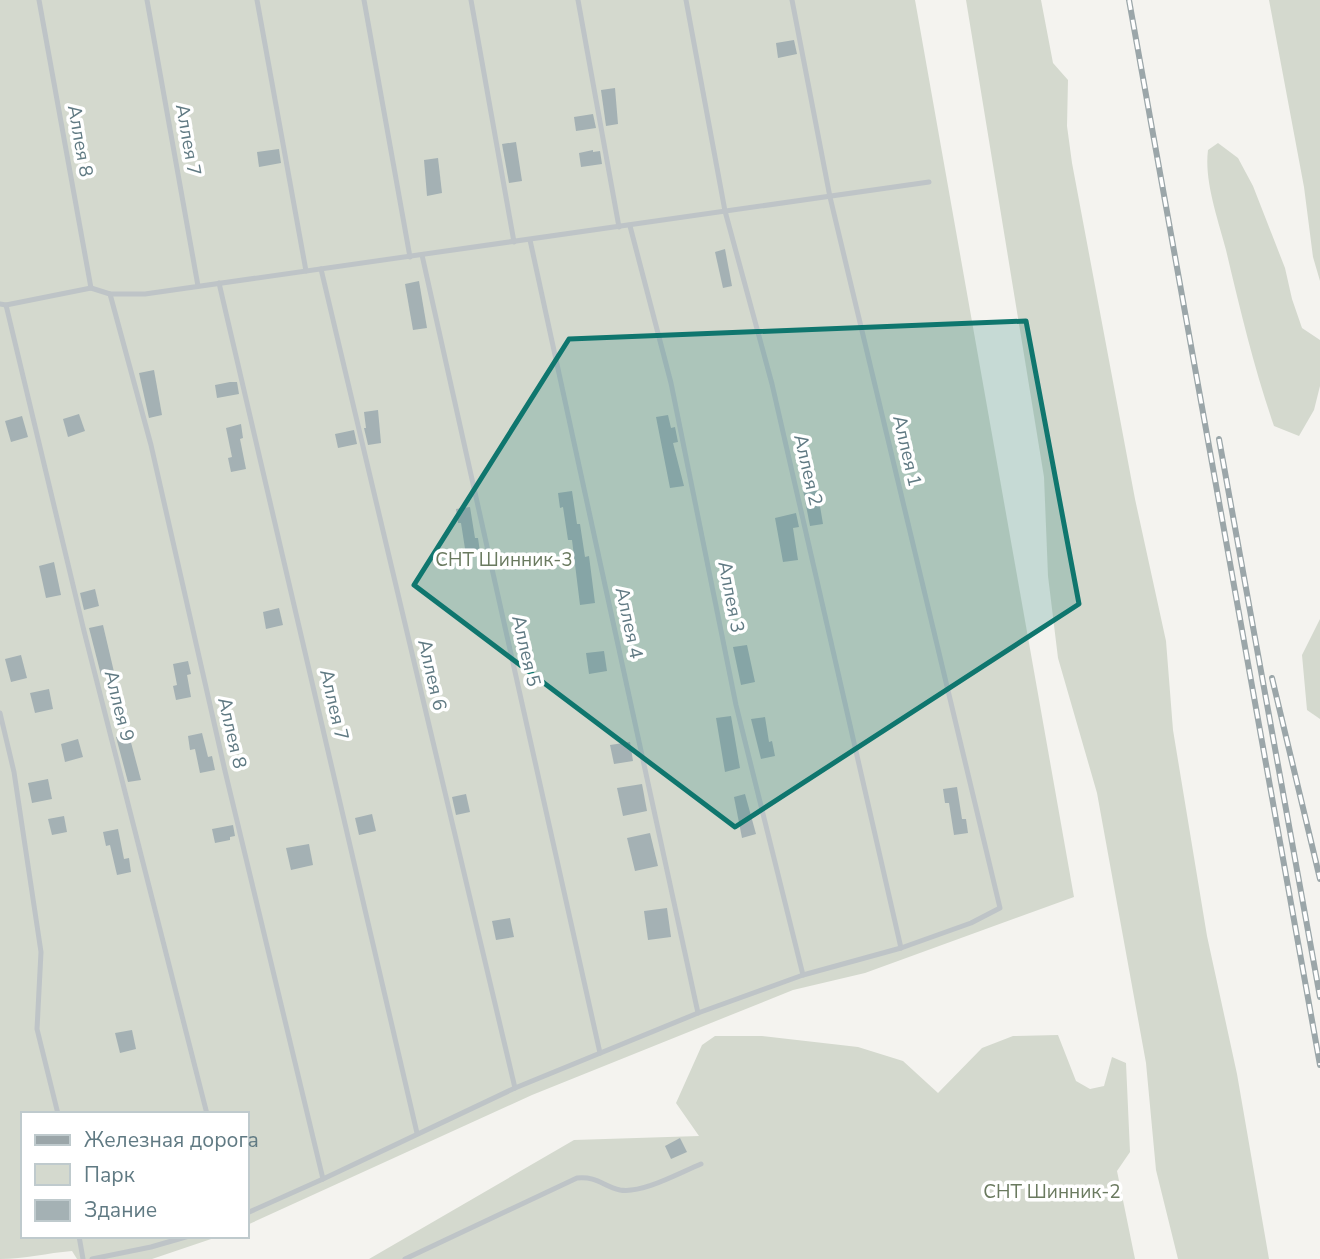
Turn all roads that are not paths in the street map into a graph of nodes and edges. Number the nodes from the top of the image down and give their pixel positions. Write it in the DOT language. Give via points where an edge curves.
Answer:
graph roads {
  1 [pos="39,0"];
  2 [pos="148,0"];
  3 [pos="257,0"];
  4 [pos="364,0"];
  5 [pos="471,0"];
  6 [pos="578,0"];
  7 [pos="686,0"];
  8 [pos="792,0"];
  9 [pos="929,182"];
  10 [pos="830,197"];
  11 [pos="725,211"];
  12 [pos="630,226"];
  13 [pos="619,227"];
  14 [pos="530,240"];
  15 [pos="514,242"];
  16 [pos="422,256"];
  17 [pos="410,257"];
  18 [pos="321,269"];
  19 [pos="306,271"];
  20 [pos="219,284"];
  21 [pos="198,286"];
  22 [pos="91,288"];
  23 [pos="110,294"];
  24 [pos="3,304"];
  25 [pos="0,713"];
  26 [pos="901,948"];
  27 [pos="803,975"];
  28 [pos="698,1013"];
  29 [pos="600,1053"];
  30 [pos="515,1088"];
  31 [pos="58,1112"];
  32 [pos="206,1112"];
  33 [pos="417,1133"];
  34 [pos="701,1164"];
  35 [pos="323,1179"];
  36 [pos="248,1213"];
  37 [pos="79,1238"];
  38 [pos="182,1238"];
  39 [pos="91,1259"];
  40 [pos="405,1259"];
  1 -- 22 [label="lane, Аллея 8"];
  2 -- 21 [label="lane, Аллея 7"];
  3 -- 19 [label="lane"];
  4 -- 17 [label="lane"];
  5 -- 15 [label="lane"];
  6 -- 13 [label="lane"];
  7 -- 11 [label="lane, Аллея 2"];
  8 -- 10 [label="lane, Аллея 1"];
  9 -- 10 [label="lane"];
  10 -- 11 [label="lane"];
  10 -- 26 [label="lane, Аллея 1" via="1000,908"];
  11 -- 12 [label="lane"];
  11 -- 26 [label="lane, Аллея 2" via="772,384"];
  12 -- 13 [label="lane"];
  12 -- 27 [label="lane, Аллея 3" via="671,383 736,705"];
  13 -- 14 [label="lane"];
  14 -- 15 [label="lane"];
  14 -- 28 [label="lane, Аллея 4"];
  15 -- 16 [label="lane"];
  16 -- 17 [label="lane"];
  16 -- 29 [label="lane, Аллея 5"];
  17 -- 18 [label="lane"];
  18 -- 19 [label="lane"];
  18 -- 30 [label="lane, Аллея 6"];
  19 -- 20 [label="lane"];
  20 -- 21 [label="lane"];
  20 -- 33 [label="lane, Аллея 7"];
  21 -- 23 [label="lane"];
  22 -- 23 [label="lane"];
  22 -- 24 [label="lane"];
  23 -- 35 [label="lane, Аллея 8" via="151,444"];
  24 -- 32 [label="lane, Аллея 9"];
  25 -- 31 [label="lane" via="14,772 41,952 37,1029"];
  26 -- 27 [label="lane"];
  27 -- 28 [label="lane"];
  28 -- 29 [label="lane"];
  29 -- 30 [label="lane"];
  30 -- 33 [label="lane"];
  33 -- 35 [label="lane"];
  34 -- 40 [label="lane" via="632,1191 590,1177 578,1178"];
  35 -- 36 [label="lane"];
  37 -- 39 [label="lane" via="83,1259"];
  38 -- 39 [label="lane"];
}
